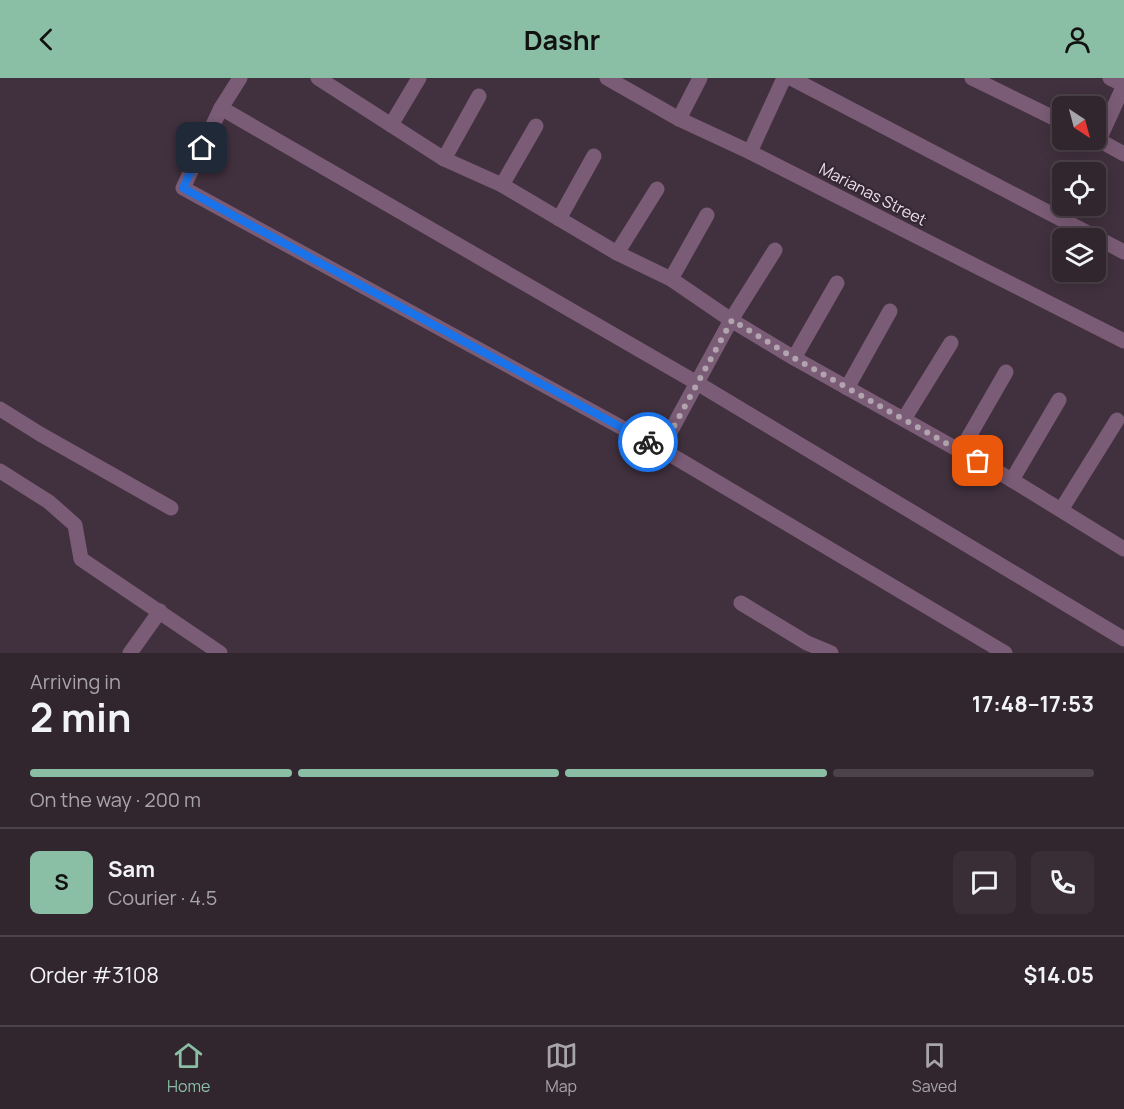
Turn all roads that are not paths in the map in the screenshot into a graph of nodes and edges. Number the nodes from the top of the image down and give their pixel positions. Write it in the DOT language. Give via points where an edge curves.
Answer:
graph roads {
  1 [pos="240,78"];
  2 [pos="318,78"];
  3 [pos="419,78"];
  4 [pos="700,78"];
  5 [pos="784,78"];
  6 [pos="791,78"];
  7 [pos="972,78"];
  8 [pos="1110,78"];
  9 [pos="610,79"];
  10 [pos="339,84"];
  11 [pos="1124,85"];
  12 [pos="479,96"];
  13 [pos="221,108"];
  14 [pos="1052,117"];
  15 [pos="679,119"];
  16 [pos="1106,121"];
  17 [pos="391,125"];
  18 [pos="536,126"];
  19 [pos="1106,144"];
  20 [pos="750,152"];
  21 [pos="1124,154"];
  22 [pos="594,156"];
  23 [pos="444,159"];
  24 [pos="502,185"];
  25 [pos="657,189"];
  26 [pos="707,215"];
  27 [pos="559,219"];
  28 [pos="775,250"];
  29 [pos="1124,252"];
  30 [pos="617,253"];
  31 [pos="671,279"];
  32 [pos="837,283"];
  33 [pos="890,311"];
  34 [pos="732,320"];
  35 [pos="1124,341"];
  36 [pos="951,343"];
  37 [pos="794,358"];
  38 [pos="1006,372"];
  39 [pos="697,383"];
  40 [pos="847,388"];
  41 [pos="1059,400"];
  42 [pos="0,409"];
  43 [pos="904,419"];
  44 [pos="1117,420"];
  45 [pos="661,450"];
  46 [pos="960,452"];
  47 [pos="0,471"];
  48 [pos="1012,480"];
  49 [pos="171,508"];
  50 [pos="1061,510"];
  51 [pos="1124,549"];
  52 [pos="741,603"];
  53 [pos="160,611"];
  54 [pos="1124,639"];
  55 [pos="804,648"];
  56 [pos="130,653"];
  57 [pos="220,653"];
  58 [pos="831,653"];
  59 [pos="1005,653"];
  1 -- 13 [label="street"];
  2 -- 10 [label="street"];
  3 -- 17 [label="street"];
  4 -- 15 [label="street"];
  5 -- 20 [label="street"];
  6 -- 29 [label="street"];
  7 -- 14 [label="street"];
  8 -- 11 [label="street"];
  9 -- 15 [label="street, Marianas Street"];
  10 -- 17 [label="street"];
  11 -- 16 [label="street"];
  12 -- 23 [label="street"];
  13 -- 39 [label="street"];
  13 -- 45 [label="street" via="183,188"];
  15 -- 20 [label="street, Marianas Street"];
  17 -- 23 [label="street"];
  18 -- 24 [label="street"];
  19 -- 21 [label="street"];
  20 -- 35 [label="street, Marianas Street"];
  22 -- 27 [label="street"];
  23 -- 24 [label="street"];
  24 -- 27 [label="street"];
  25 -- 30 [label="street"];
  26 -- 31 [label="street"];
  27 -- 30 [label="street"];
  28 -- 34 [label="street"];
  30 -- 31 [label="street"];
  31 -- 34 [label="street"];
  32 -- 37 [label="street"];
  33 -- 40 [label="street"];
  34 -- 37 [label="street"];
  34 -- 39 [label="street"];
  36 -- 43 [label="street"];
  37 -- 40 [label="street"];
  38 -- 46 [label="street"];
  39 -- 45 [label="street"];
  39 -- 54 [label="street"];
  40 -- 43 [label="street"];
  41 -- 48 [label="street"];
  42 -- 49 [label="street"];
  43 -- 46 [label="street"];
  44 -- 50 [label="street"];
  45 -- 59 [label="street"];
  46 -- 48 [label="street"];
  47 -- 53 [label="street" via="50,502 75,525 81,558"];
  48 -- 50 [label="street"];
  50 -- 51 [label="street"];
  52 -- 55 [label="street"];
  53 -- 56 [label="street"];
  53 -- 57 [label="street"];
  55 -- 58 [label="street"];
}
